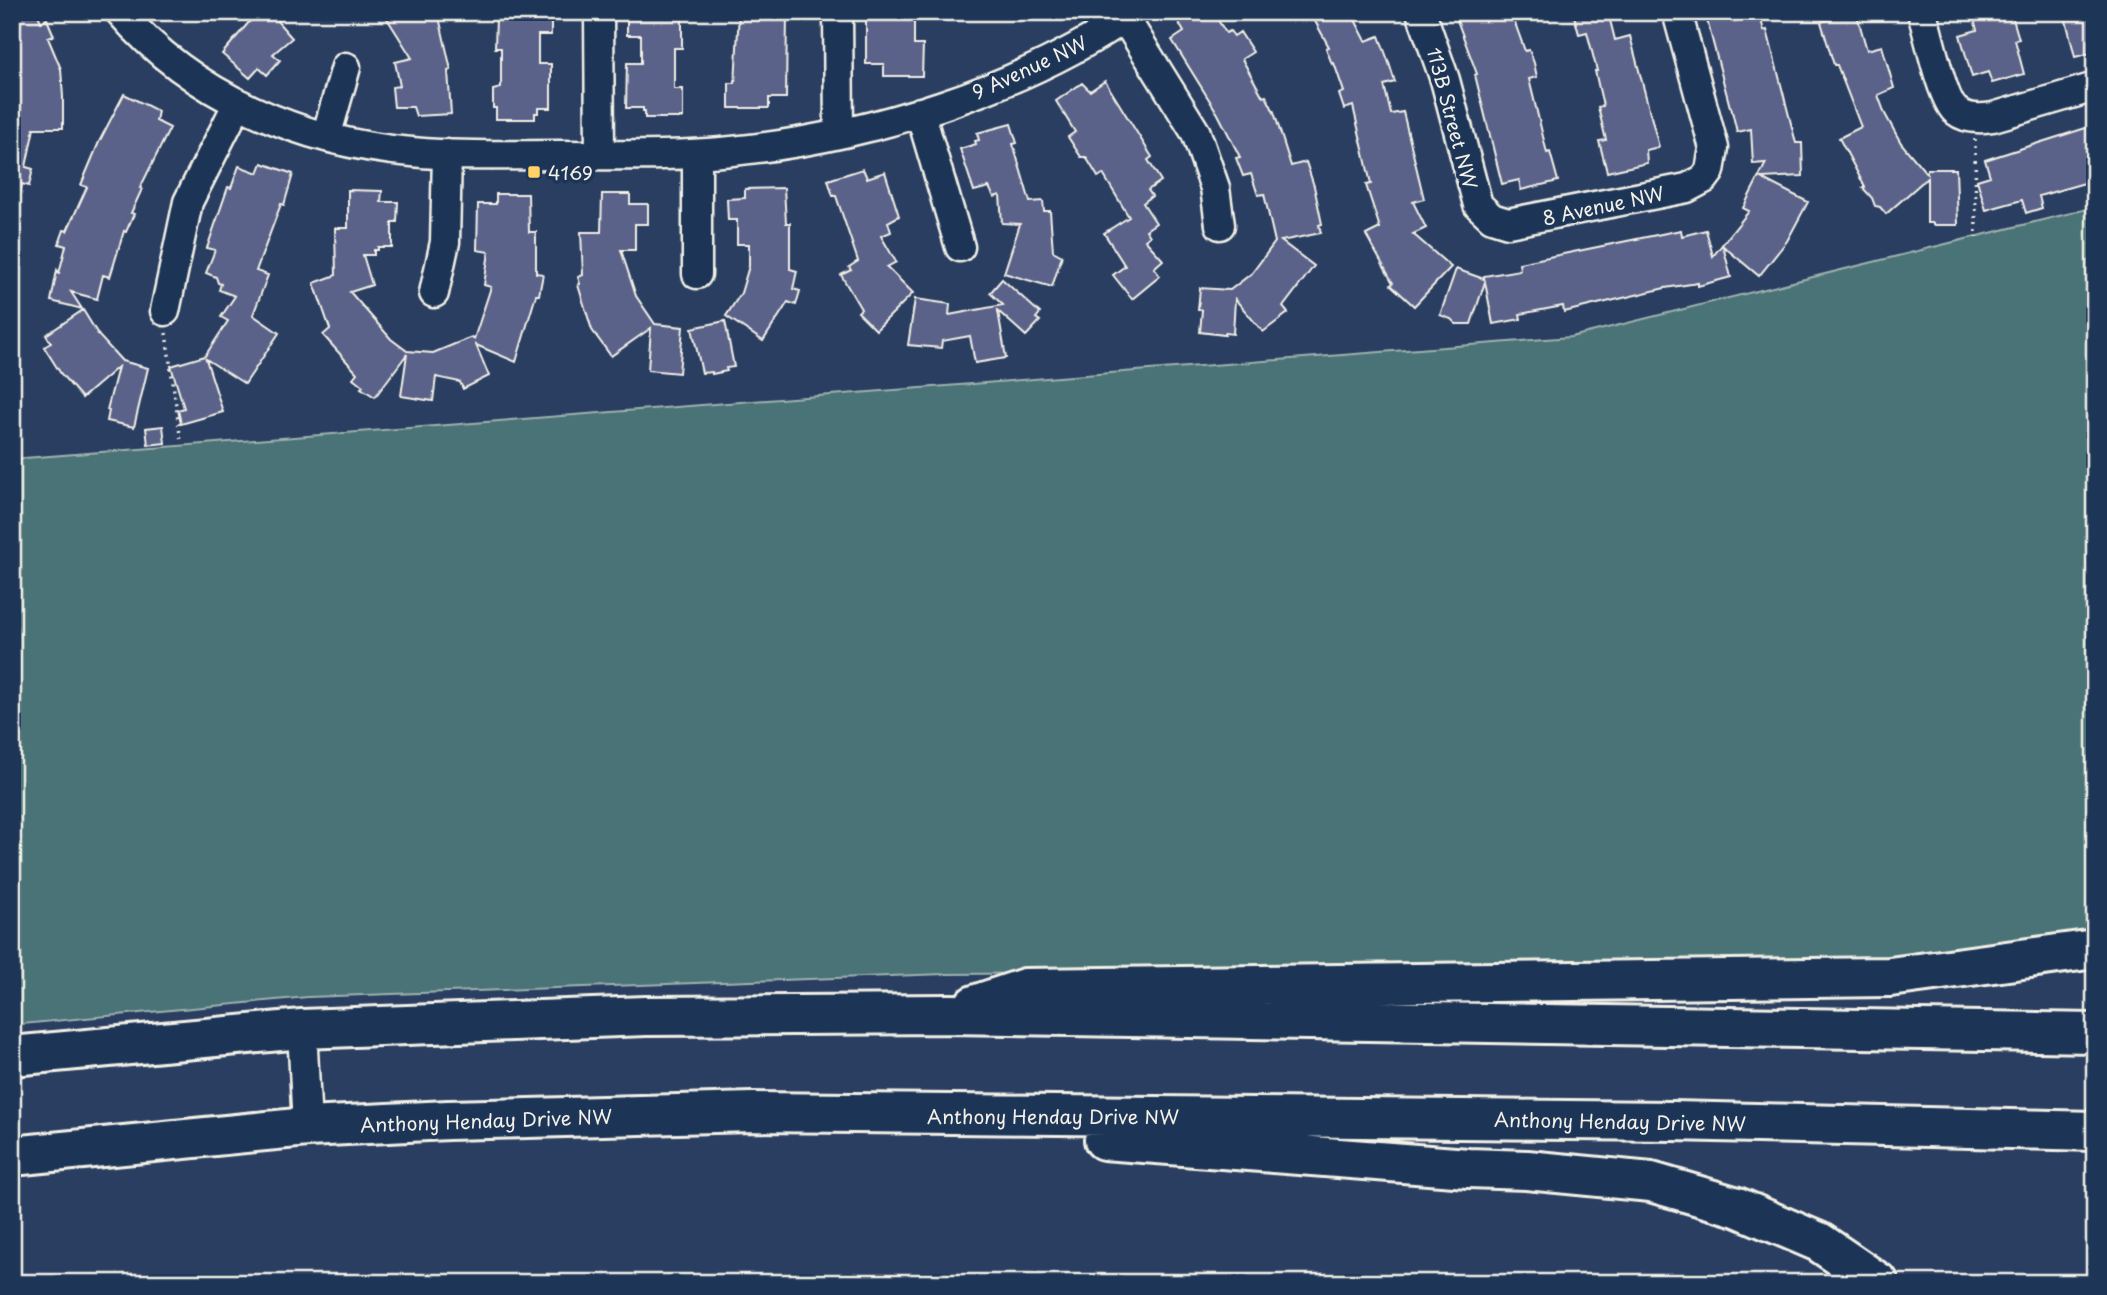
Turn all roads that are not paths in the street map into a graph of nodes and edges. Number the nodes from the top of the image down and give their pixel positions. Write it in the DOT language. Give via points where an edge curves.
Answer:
graph roads {
  1 [pos="120,12"];
  2 [pos="599,12"];
  3 [pos="838,12"];
  4 [pos="1421,12"];
  5 [pos="1677,12"];
  6 [pos="1922,12"];
  7 [pos="1126,14"];
  8 [pos="346,66"];
  9 [pos="2095,87"];
  10 [pos="238,103"];
  11 [pos="920,112"];
  12 [pos="839,133"];
  13 [pos="326,137"];
  14 [pos="447,154"];
  15 [pos="697,154"];
  16 [pos="600,155"];
  17 [pos="1492,218"];
  18 [pos="1220,225"];
  19 [pos="960,247"];
  20 [pos="697,274"];
  21 [pos="434,293"];
  22 [pos="165,311"];
  23 [pos="2095,949"];
  24 [pos="948,1014"];
  25 [pos="302,1029"];
  26 [pos="2095,1033"];
  27 [pos="12,1056"];
  28 [pos="753,1112"];
  29 [pos="307,1127"];
  30 [pos="2095,1131"];
  31 [pos="12,1156"];
  32 [pos="1879,1283"];
  1 -- 10 [label="street, 9 Avenue NW" via="174,63"];
  2 -- 16 [label="street"];
  3 -- 12 [label="street"];
  4 -- 17 [label="street, 113B Street NW" via="1446,80 1474,195"];
  5 -- 17 [label="street, 8 Avenue NW" via="1714,148 1704,179 1687,188 1518,223"];
  6 -- 9 [label="street" via="1946,95 1966,115 1993,117"];
  7 -- 11 [label="street, 9 Avenue NW" via="1021,74"];
  7 -- 18 [label="street" via="1196,133 1215,188"];
  8 -- 13 [label="street"];
  10 -- 13 [label="street, 9 Avenue NW"];
  10 -- 22 [label="street" via="188,202"];
  11 -- 12 [label="street, 9 Avenue NW"];
  11 -- 19 [label="street"];
  12 -- 15 [label="street, 9 Avenue NW"];
  13 -- 14 [label="street, 9 Avenue NW" via="380,149"];
  14 -- 16 [label="street, 9 Avenue NW"];
  14 -- 21 [label="street" via="445,242"];
  15 -- 16 [label="street, 9 Avenue NW"];
  15 -- 20 [label="street"];
  23 -- 24 [label="highway" via="1890,977 1025,988"];
  24 -- 25 [label="highway" via="646,1016"];
  24 -- 26 [label="highway"];
  25 -- 27 [label="highway"];
  25 -- 29 [label="street"];
  28 -- 29 [label="highway, Anthony Henday Drive NW"];
  28 -- 30 [label="highway, Anthony Henday Drive NW" via="1673,1121"];
  28 -- 32 [label="highway" via="1651,1182 1737,1207 1819,1242"];
  29 -- 31 [label="highway, Anthony Henday Drive NW"];
}
